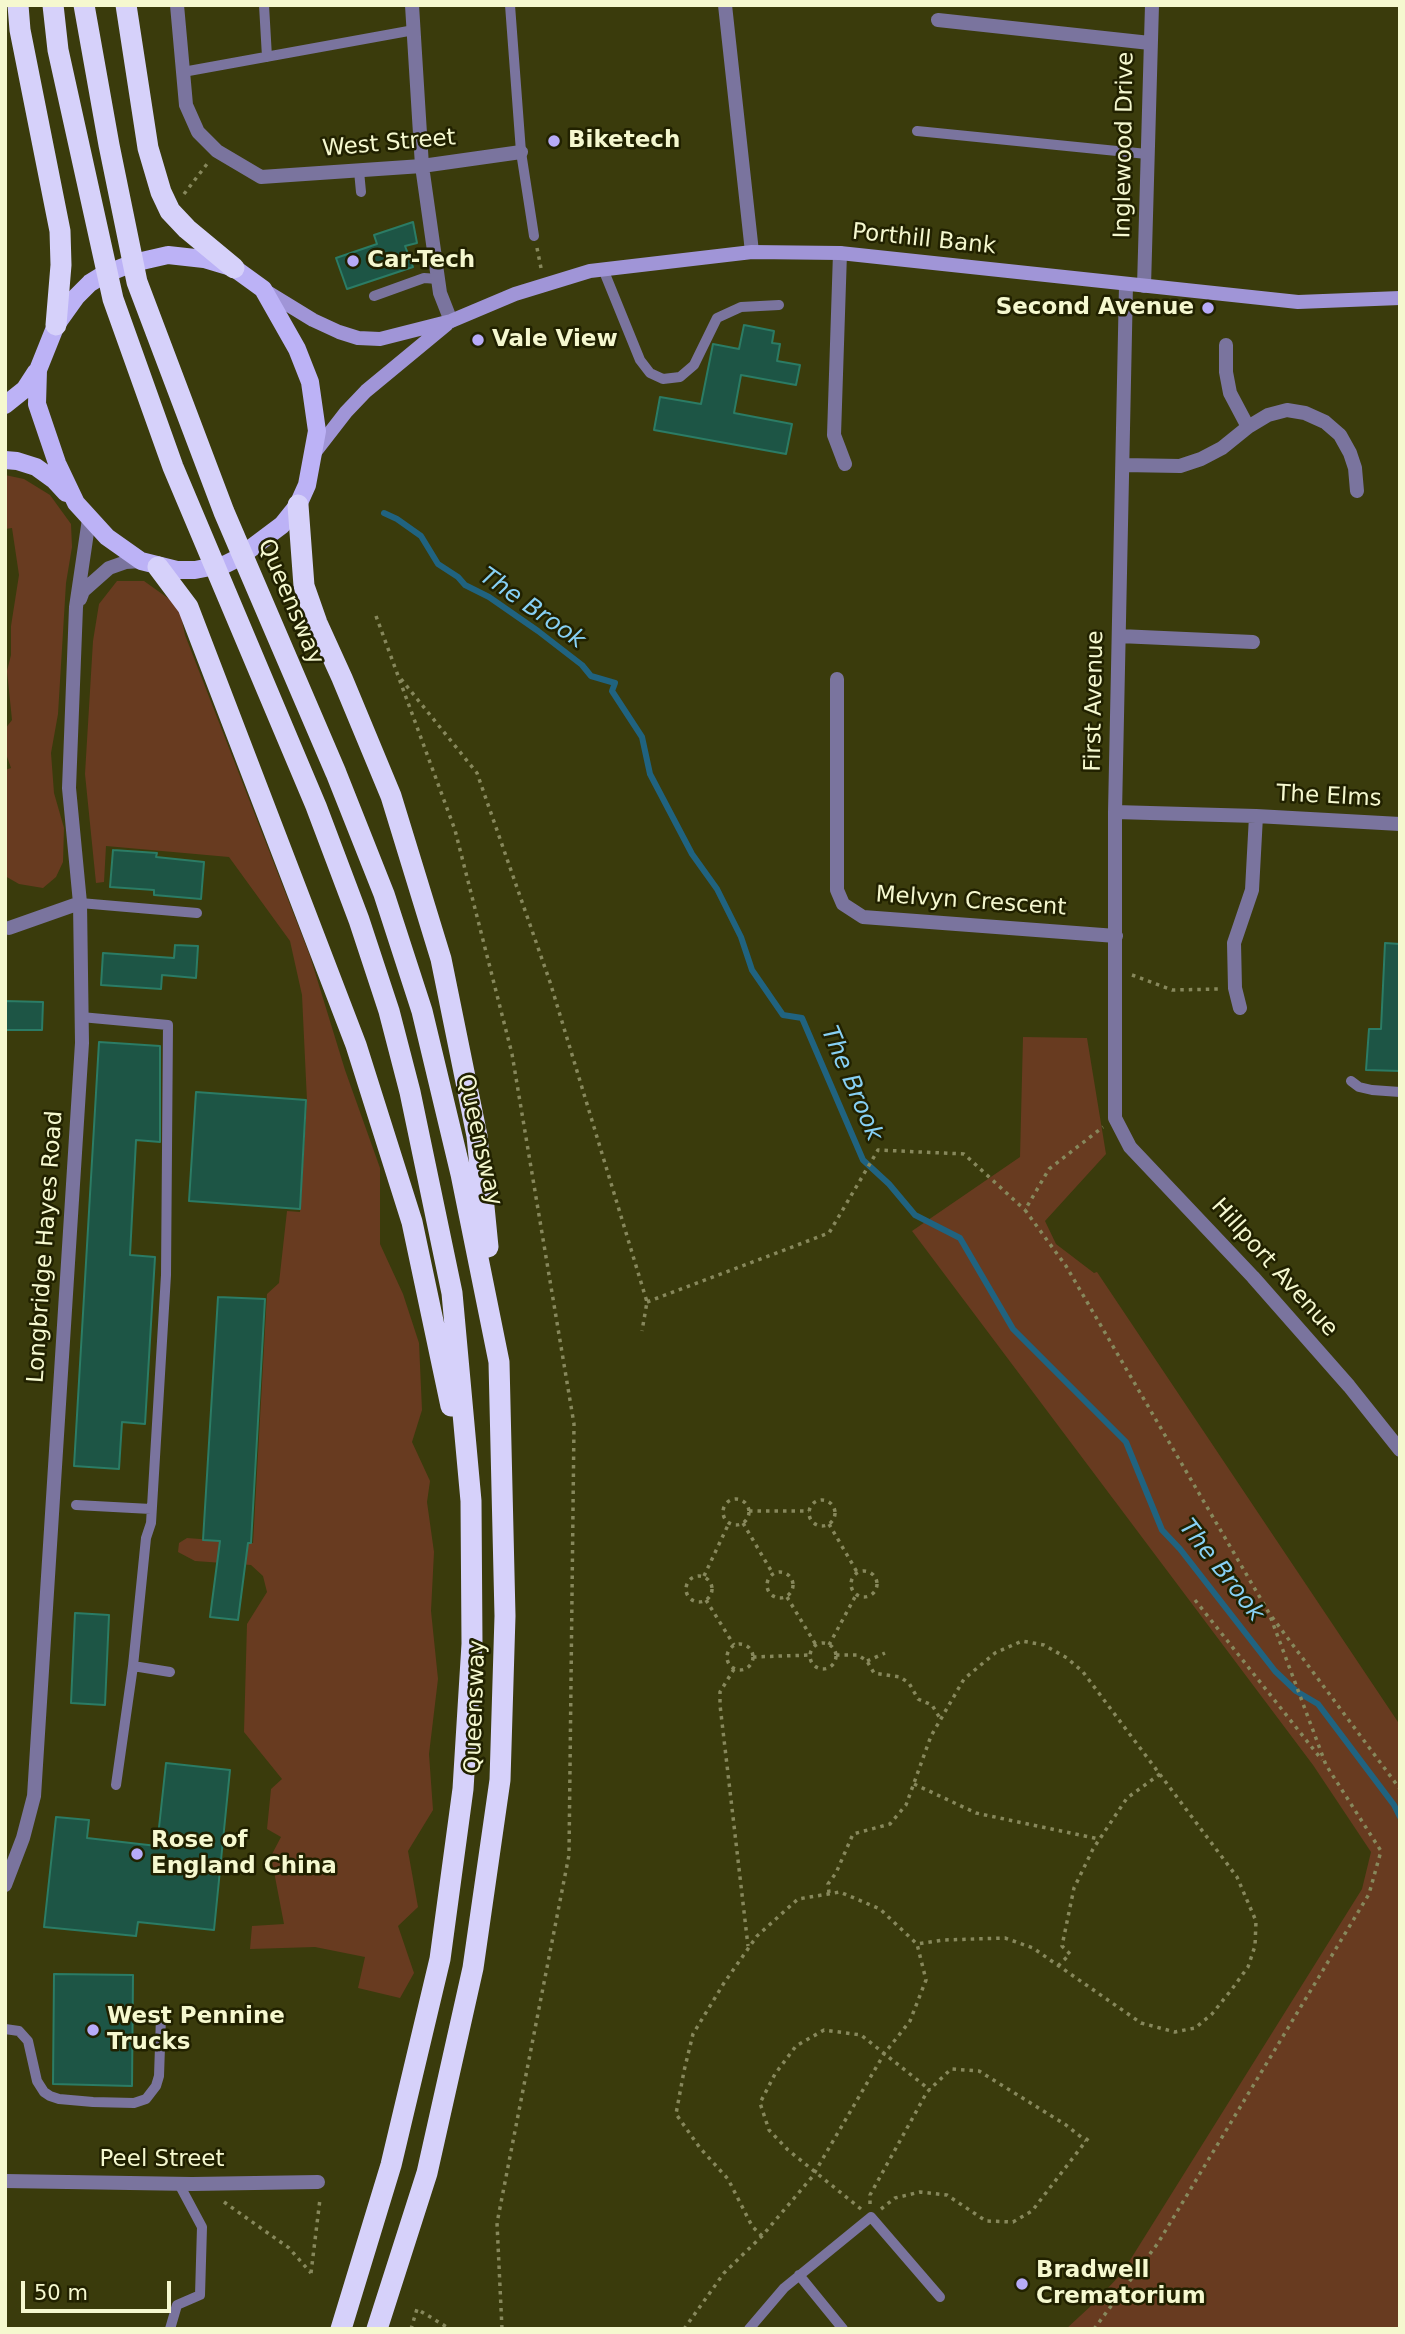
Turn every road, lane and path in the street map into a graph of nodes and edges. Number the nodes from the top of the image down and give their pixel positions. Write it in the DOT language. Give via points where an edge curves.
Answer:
graph roads {
  1 [pos="18,5"];
  2 [pos="53,5"];
  3 [pos="84,5"];
  4 [pos="126,5"];
  5 [pos="177,5"];
  6 [pos="264,5"];
  7 [pos="412,5"];
  8 [pos="510,5"];
  9 [pos="725,5"];
  10 [pos="1152,5"];
  11 [pos="938,19"];
  12 [pos="414,30"];
  13 [pos="1150,43"];
  14 [pos="267,57"];
  15 [pos="183,72"];
  16 [pos="917,131"];
  17 [pos="217,151"];
  18 [pos="522,152"];
  19 [pos="1147,154"];
  20 [pos="422,166"];
  21 [pos="359,171"];
  22 [pos="361,192"];
  23 [pos="170,211"];
  24 [pos="534,236"];
  25 [pos="752,252"];
  26 [pos="840,253"];
  27 [pos="234,268"];
  28 [pos="603,269"];
  29 [pos="438,279"];
  30 [pos="545,284"];
  31 [pos="1126,285"];
  32 [pos="1144,286"];
  33 [pos="263,289"];
  34 [pos="374,296"];
  35 [pos="1400,298"];
  36 [pos="779,305"];
  37 [pos="451,321"];
  38 [pos="56,325"];
  39 [pos="1227,345"];
  40 [pos="38,370"];
  41 [pos="5,405"];
  42 [pos="1248,427"];
  43 [pos="315,452"];
  44 [pos="5,460"];
  45 [pos="845,464"];
  46 [pos="1123,465"];
  47 [pos="1357,491"];
  48 [pos="76,503"];
  49 [pos="298,505"];
  50 [pos="89,519"];
  51 [pos="150,564"];
  52 [pos="76,607"];
  53 [pos="1119,636"];
  54 [pos="1253,642"];
  55 [pos="398,674"];
  56 [pos="837,679"];
  57 [pos="1115,812"];
  58 [pos="1255,816"];
  59 [pos="1400,824"];
  60 [pos="80,902"];
  61 [pos="197,913"];
  62 [pos="9,928"];
  63 [pos="1116,936"];
  64 [pos="1115,968"];
  65 [pos="1235,988"];
  66 [pos="1240,1009"];
  67 [pos="81,1017"];
  68 [pos="1351,1081"];
  69 [pos="1400,1092"];
  70 [pos="1115,1118"];
  71 [pos="1025,1210"];
  72 [pos="647,1302"];
  73 [pos="642,1331"];
  74 [pos="499,1363"];
  75 [pos="1400,1450"];
  76 [pos="471,1501"];
  77 [pos="76,1505"];
  78 [pos="152,1509"];
  79 [pos="749,1511"];
  80 [pos="809,1511"];
  81 [pos="729,1523"];
  82 [pos="743,1523"];
  83 [pos="829,1524"];
  84 [pos="857,1572"];
  85 [pos="773,1574"];
  86 [pos="704,1576"];
  87 [pos="856,1595"];
  88 [pos="787,1597"];
  89 [pos="706,1600"];
  90 [pos="1195,1600"];
  91 [pos="1269,1613"];
  92 [pos="734,1645"];
  93 [pos="816,1645"];
  94 [pos="830,1645"];
  95 [pos="884,1653"];
  96 [pos="836,1655"];
  97 [pos="810,1656"];
  98 [pos="753,1657"];
  99 [pos="867,1661"];
  100 [pos="133,1666"];
  101 [pos="734,1669"];
  102 [pos="170,1672"];
  103 [pos="941,1720"];
  104 [pos="1326,1765"];
  105 [pos="1160,1774"];
  106 [pos="914,1784"];
  107 [pos="116,1785"];
  108 [pos="1400,1789"];
  109 [pos="1099,1839"];
  110 [pos="5,1885"];
  111 [pos="829,1894"];
  112 [pos="917,1944"];
  113 [pos="748,1948"];
  114 [pos="1058,1966"];
  115 [pos="161,2017"];
  116 [pos="5,2029"];
  117 [pos="884,2054"];
  118 [pos="930,2090"];
  119 [pos="815,2172"];
  120 [pos="5,2181"];
  121 [pos="318,2182"];
  122 [pos="179,2184"];
  123 [pos="224,2201"];
  124 [pos="871,2217"];
  125 [pos="762,2236"];
  126 [pos="799,2275"];
  127 [pos="940,2297"];
  128 [pos="170,2329"];
  129 [pos="341,2329"];
  130 [pos="377,2329"];
  131 [pos="411,2329"];
  132 [pos="450,2329"];
  133 [pos="684,2329"];
  134 [pos="749,2329"];
  135 [pos="843,2329"];
  136 [pos="1094,2329"];
  1 -- 38 [label="highway" via="60,231"];
  2 -- 76 [label="highway, Queensway" via="58,50 113,299 187,502 316,806 389,1011 452,1293"];
  3 -- 74 [label="highway, Queensway" via="137,282 229,524 384,894 422,1011"];
  4 -- 23 [label="highway" via="148,148"];
  5 -- 15 [label="street"];
  6 -- 14 [label="lane"];
  7 -- 12 [label="street"];
  8 -- 18 [label="lane"];
  9 -- 25 [label="street"];
  10 -- 13 [label="street, Inglewood Drive"];
  11 -- 13 [label="street"];
  12 -- 14 [label="lane"];
  12 -- 20 [label="street"];
  13 -- 19 [label="street, Inglewood Drive"];
  14 -- 15 [label="lane"];
  15 -- 17 [label="street" via="186,105 198,132"];
  16 -- 19 [label="lane"];
  17 -- 21 [label="street, West Street" via="261,177"];
  17 -- 23 [label="path"];
  18 -- 20 [label="street, West Street"];
  18 -- 24 [label="lane"];
  19 -- 32 [label="street, Inglewood Drive"];
  20 -- 21 [label="street, West Street"];
  20 -- 29 [label="street"];
  21 -- 22 [label="lane"];
  23 -- 27 [label="highway"];
  24 -- 30 [label="path"];
  25 -- 26 [label="main road, Porthill Bank"];
  25 -- 28 [label="main road, Porthill Bank"];
  26 -- 31 [label="main road, Porthill Bank"];
  26 -- 45 [label="street" via="834,435"];
  27 -- 33 [label="main road"];
  27 -- 38 [label="main road" via="168,255 134,263 90,283"];
  28 -- 30 [label="main road, Porthill Bank"];
  28 -- 36 [label="lane" via="640,360 650,373 663,379 680,377 694,365 718,318 741,307"];
  29 -- 34 [label="lane" via="424,278"];
  29 -- 37 [label="street"];
  30 -- 37 [label="main road, Porthill Bank"];
  31 -- 32 [label="main road, Porthill Bank"];
  31 -- 46 [label="street, First Avenue"];
  32 -- 35 [label="main road, Porthill Bank" via="1298,302"];
  33 -- 37 [label="main road, Porthill Bank" via="313,320 358,338 380,339"];
  33 -- 43 [label="main road" via="310,382"];
  37 -- 43 [label="main road, Porthill Bank" via="366,391"];
  38 -- 40 [label="main road"];
  39 -- 42 [label="street" via="1230,393"];
  40 -- 41 [label="main road" via="25,389"];
  40 -- 48 [label="main road" via="37,404 44,430"];
  42 -- 46 [label="street" via="1222,447 1180,466"];
  42 -- 47 [label="street" via="1287,410 1325,422 1340,435 1350,453"];
  43 -- 49 [label="main road"];
  44 -- 48 [label="main road" via="36,467"];
  46 -- 53 [label="street, First Avenue"];
  48 -- 50 [label="main road"];
  49 -- 51 [label="main road" via="264,541 226,564 195,570"];
  49 -- 74 [label="highway" via="304,586 391,796 441,959 477,1136"];
  50 -- 51 [label="main road" via="107,537"];
  50 -- 52 [label="street, Longbridge Hayes Road"];
  51 -- 52 [label="street" via="126,562 109,568 83,591"];
  51 -- 76 [label="highway" via="188,607 356,1045 412,1222"];
  52 -- 60 [label="street, Longbridge Hayes Road" via="69,788"];
  53 -- 54 [label="street"];
  53 -- 57 [label="street, First Avenue"];
  55 -- 72 [label="path" via="477,773 550,982"];
  56 -- 63 [label="street, Melvyn Crescent" via="837,890 843,904 863,917"];
  57 -- 58 [label="street, The Elms"];
  57 -- 63 [label="street, First Avenue"];
  58 -- 59 [label="street, The Elms"];
  58 -- 65 [label="street" via="1252,890 1234,943"];
  60 -- 61 [label="lane"];
  60 -- 62 [label="street"];
  60 -- 67 [label="street, Longbridge Hayes Road"];
  63 -- 64 [label="street, First Avenue"];
  64 -- 65 [label="path" via="1172,990"];
  64 -- 70 [label="street, First Avenue"];
  65 -- 66 [label="street"];
  67 -- 78 [label="lane" via="168,1026 166,1275"];
  67 -- 110 [label="street, Longbridge Hayes Road" via="34,1796"];
  68 -- 69 [label="lane" via="1372,1090"];
  70 -- 71 [label="path" via="1049,1169"];
  70 -- 75 [label="street, Hillport Avenue" via="1130,1147 1253,1277"];
  71 -- 72 [label="path" via="964,1154 878,1150 829,1233"];
  71 -- 91 [label="path" via="1066,1266"];
  72 -- 73 [label="path"];
  74 -- 130 [label="highway, Queensway" via="505,1616 500,1780 470,1980 427,2173"];
  76 -- 129 [label="highway, Queensway" via="472,1644 463,1790 440,1959 391,2165"];
  77 -- 78 [label="lane"];
  78 -- 100 [label="lane"];
  79 -- 80 [label="path"];
  79 -- 81 [label="path" via="741,1499 728,1500 722,1512"];
  79 -- 82 [label="path"];
  80 -- 83 [label="path" via="816,1525"];
  80 -- 83 [label="path" via="817,1500 828,1500 836,1511"];
  81 -- 82 [label="path"];
  81 -- 86 [label="path"];
  82 -- 85 [label="path"];
  83 -- 84 [label="path"];
  84 -- 87 [label="path" via="850,1585"];
  84 -- 87 [label="path" via="871,1573 877,1584 869,1597"];
  85 -- 88 [label="path" via="767,1583 769,1592 776,1598"];
  85 -- 88 [label="path" via="784,1572 791,1577 794,1588"];
  86 -- 89 [label="path" via="712,1589"];
  86 -- 89 [label="path" via="691,1577 685,1589 692,1601"];
  87 -- 94 [label="path"];
  88 -- 93 [label="path"];
  89 -- 92 [label="path"];
  90 -- 104 [label="path"];
  91 -- 104 [label="path"];
  91 -- 108 [label="path"];
  92 -- 98 [label="path" via="746,1644"];
  92 -- 101 [label="path" via="726,1655"];
  93 -- 94 [label="path"];
  93 -- 97 [label="path"];
  94 -- 96 [label="path"];
  95 -- 99 [label="path"];
  96 -- 97 [label="path" via="834,1665 823,1670 813,1666"];
  96 -- 99 [label="path" via="858,1655"];
  97 -- 98 [label="path"];
  98 -- 101 [label="path" via="745,1670"];
  99 -- 103 [label="path" via="874,1673 909,1683 918,1699 932,1705"];
  100 -- 102 [label="lane"];
  100 -- 107 [label="lane"];
  101 -- 113 [label="path" via="720,1692 720,1705"];
  103 -- 105 [label="path" via="964,1679 978,1665 1022,1641 1044,1645 1083,1672"];
  103 -- 106 [label="path"];
  104 -- 136 [label="path" via="1381,1851 1368,1894 1158,2243"];
  105 -- 109 [label="path" via="1127,1798"];
  105 -- 114 [label="path" via="1237,1877 1248,1899 1256,1921 1248,1967 1212,2014 1195,2028 1175,2032 1141,2023"];
  106 -- 109 [label="path" via="976,1813"];
  106 -- 111 [label="path" via="906,1805 890,1824 853,1834 828,1884"];
  109 -- 114 [label="path" via="1074,1888 1062,1946 1070,1954"];
  111 -- 112 [label="path" via="840,1892 880,1909"];
  111 -- 113 [label="path" via="797,1899"];
  112 -- 114 [label="path" via="1004,1938 1033,1948"];
  112 -- 117 [label="path" via="926,1980 910,2021"];
  113 -- 125 [label="path" via="693,2034 676,2114 728,2179"];
  115 -- 116 [label="lane" via="156,2086 146,2099 134,2103 50,2096 37,2081 27,2041 19,2031"];
  117 -- 118 [label="path"];
  117 -- 119 [label="path"];
  117 -- 119 [label="path" via="861,2035 824,2030 796,2046 775,2074 760,2103 769,2130"];
  118 -- 124 [label="path" via="870,2195"];
  118 -- 124 [label="path" via="951,2069 979,2071 1088,2139 1032,2211 1013,2222 986,2221 947,2195 920,2192 895,2198"];
  119 -- 124 [label="path"];
  119 -- 125 [label="path"];
  120 -- 122 [label="street, Peel Street"];
  121 -- 122 [label="street, Peel Street"];
  121 -- 123 [label="path" via="311,2273 289,2248"];
  122 -- 128 [label="lane" via="202,2227 200,2295 177,2305"];
  124 -- 126 [label="lane"];
  124 -- 127 [label="lane"];
  125 -- 133 [label="path" via="724,2273"];
  126 -- 134 [label="lane"];
  126 -- 135 [label="lane"];
  131 -- 132 [label="path" via="417,2309"];
}
